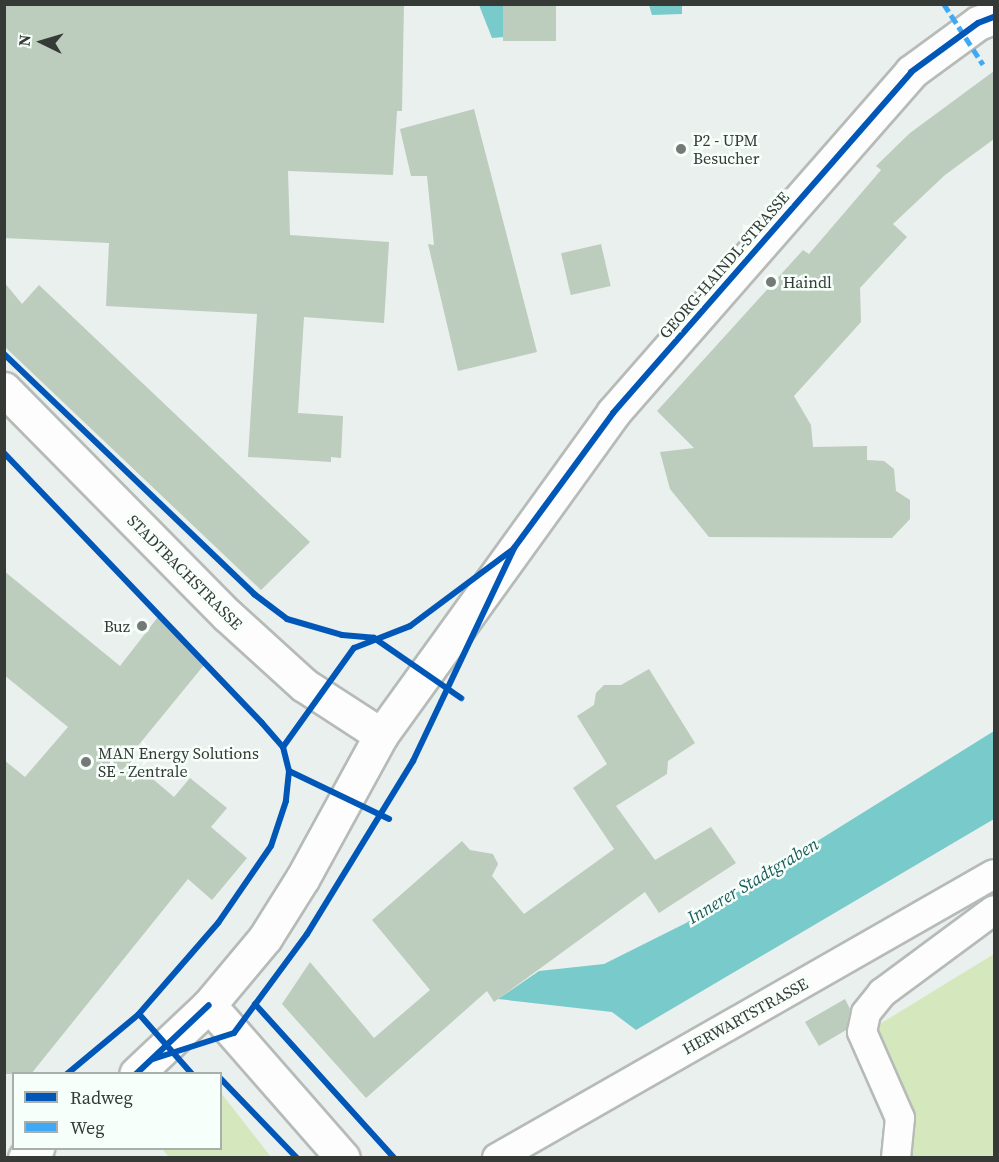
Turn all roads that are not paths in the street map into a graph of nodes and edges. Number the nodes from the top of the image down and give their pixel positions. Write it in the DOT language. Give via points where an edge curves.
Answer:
graph roads {
  1 [pos="986,20"];
  2 [pos="4,389"];
  3 [pos="381,735"];
  4 [pos="994,874"];
  5 [pos="994,910"];
  6 [pos="210,1005"];
  7 [pos="138,1072"];
  8 [pos="343,1158"];
  9 [pos="497,1158"];
  10 [pos="896,1158"];
  1 -- 3 [label="street, GEORG-HAINDL-STRASSE" via="911,72 613,413"];
  2 -- 3 [label="street, STADTBACHSTRASSE" via="227,615 304,685"];
  3 -- 6 [label="street, GEORG-HAINDL-STRASSE" via="308,869 265,938"];
  4 -- 9 [label="street, HERWARTSTRASSE"];
  5 -- 10 [label="street" via="882,993 866,1013 861,1032 900,1118"];
  6 -- 7 [label="street, GEORG-HAINDL-STRASSE"];
  6 -- 8 [label="street"];
}
